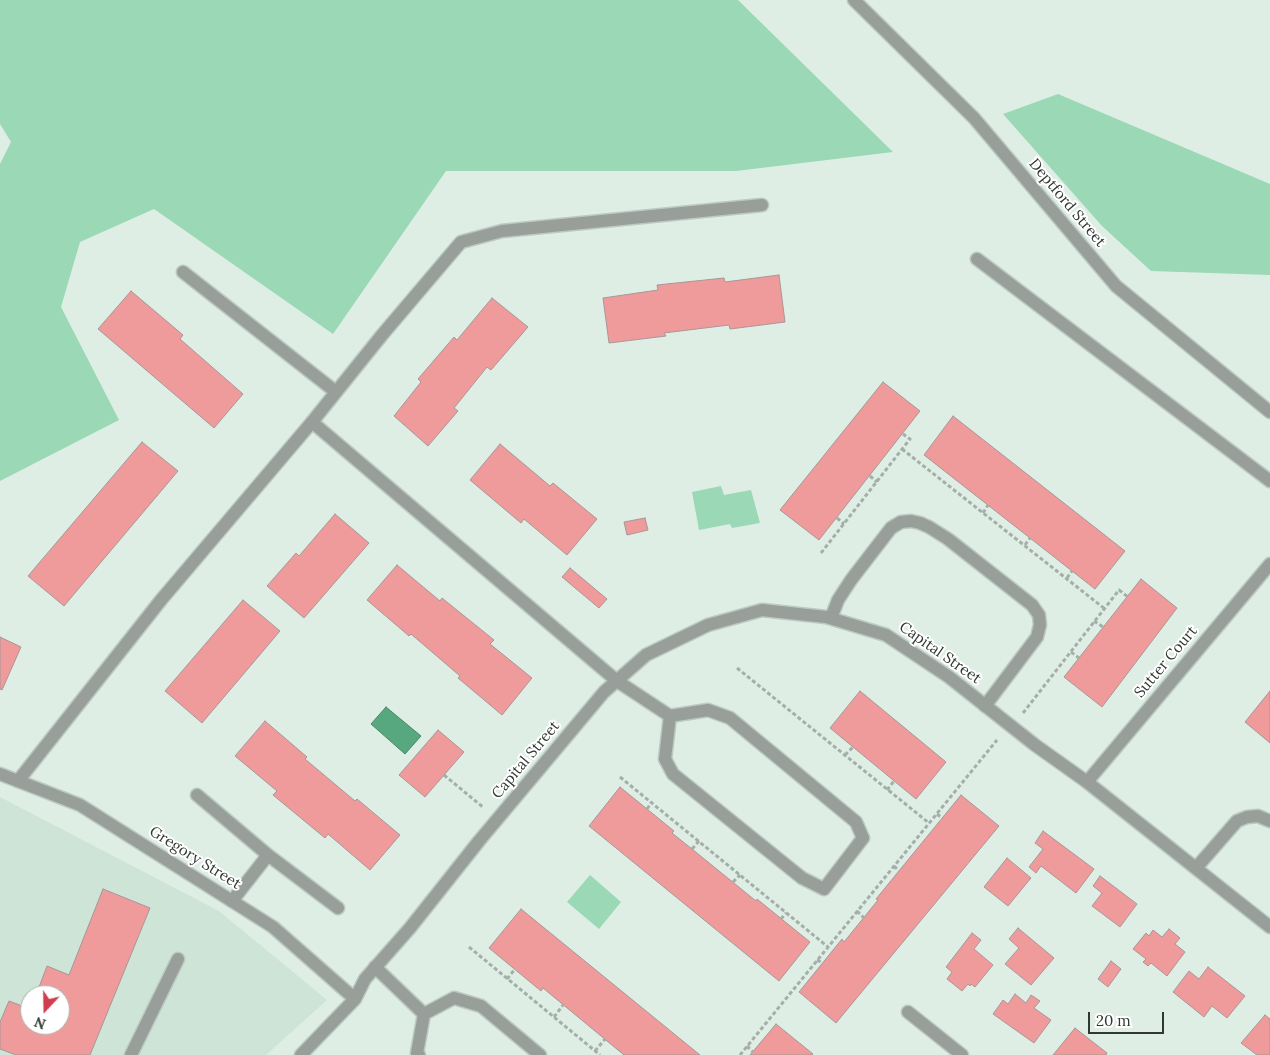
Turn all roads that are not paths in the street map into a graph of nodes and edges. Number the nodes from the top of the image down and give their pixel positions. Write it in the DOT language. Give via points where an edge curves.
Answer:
graph roads {
  1 [pos="854,0"];
  2 [pos="762,205"];
  3 [pos="978,259"];
  4 [pos="183,272"];
  5 [pos="336,392"];
  6 [pos="1270,412"];
  7 [pos="312,422"];
  8 [pos="1270,481"];
  9 [pos="1270,564"];
  10 [pos="831,618"];
  11 [pos="617,681"];
  12 [pos="985,706"];
  13 [pos="670,716"];
  14 [pos="0,774"];
  15 [pos="18,781"];
  16 [pos="1088,782"];
  17 [pos="198,795"];
  18 [pos="1270,821"];
  19 [pos="268,855"];
  20 [pos="1196,868"];
  21 [pos="232,901"];
  22 [pos="338,908"];
  23 [pos="1270,927"];
  24 [pos="178,960"];
  25 [pos="376,967"];
  26 [pos="355,999"];
  27 [pos="908,1012"];
  28 [pos="424,1014"];
  29 [pos="131,1055"];
  30 [pos="301,1055"];
  31 [pos="419,1055"];
  32 [pos="540,1055"];
  33 [pos="962,1055"];
  1 -- 6 [label="street, Deptford Street" via="974,118 1116,286"];
  2 -- 5 [label="street" via="502,231 461,242"];
  3 -- 8 [label="street"];
  4 -- 5 [label="street"];
  5 -- 7 [label="street"];
  7 -- 11 [label="street"];
  7 -- 15 [label="street" via="161,600"];
  9 -- 16 [label="street, Sutter Court"];
  10 -- 11 [label="street, Capital Street" via="762,610 708,624 646,655"];
  10 -- 12 [label="street, Capital Street" via="886,635 949,677"];
  10 -- 12 [label="street" via="851,580 891,528 911,521 929,527 1032,605 1039,615 1037,637"];
  11 -- 13 [label="street"];
  11 -- 25 [label="street, Capital Street" via="604,692"];
  12 -- 16 [label="street, Capital Street"];
  13 -- 13 [label="street" via="665,759 673,774 802,878 824,889 863,838 856,822 730,718 708,710"];
  14 -- 15 [label="street, Gregory Street"];
  15 -- 21 [label="street, Gregory Street" via="80,805"];
  16 -- 20 [label="street, Capital Street"];
  17 -- 19 [label="street"];
  18 -- 20 [label="street" via="1258,816 1247,816 1237,821"];
  19 -- 21 [label="street"];
  19 -- 22 [label="street"];
  20 -- 23 [label="street, Capital Street"];
  21 -- 26 [label="street, Gregory Street" via="273,927"];
  24 -- 29 [label="street"];
  25 -- 26 [label="street, Capital Street" via="365,978"];
  25 -- 28 [label="street"];
  26 -- 30 [label="street, Capital Street"];
  27 -- 33 [label="street"];
  28 -- 31 [label="street"];
  28 -- 32 [label="street" via="454,998 481,1006"];
}
